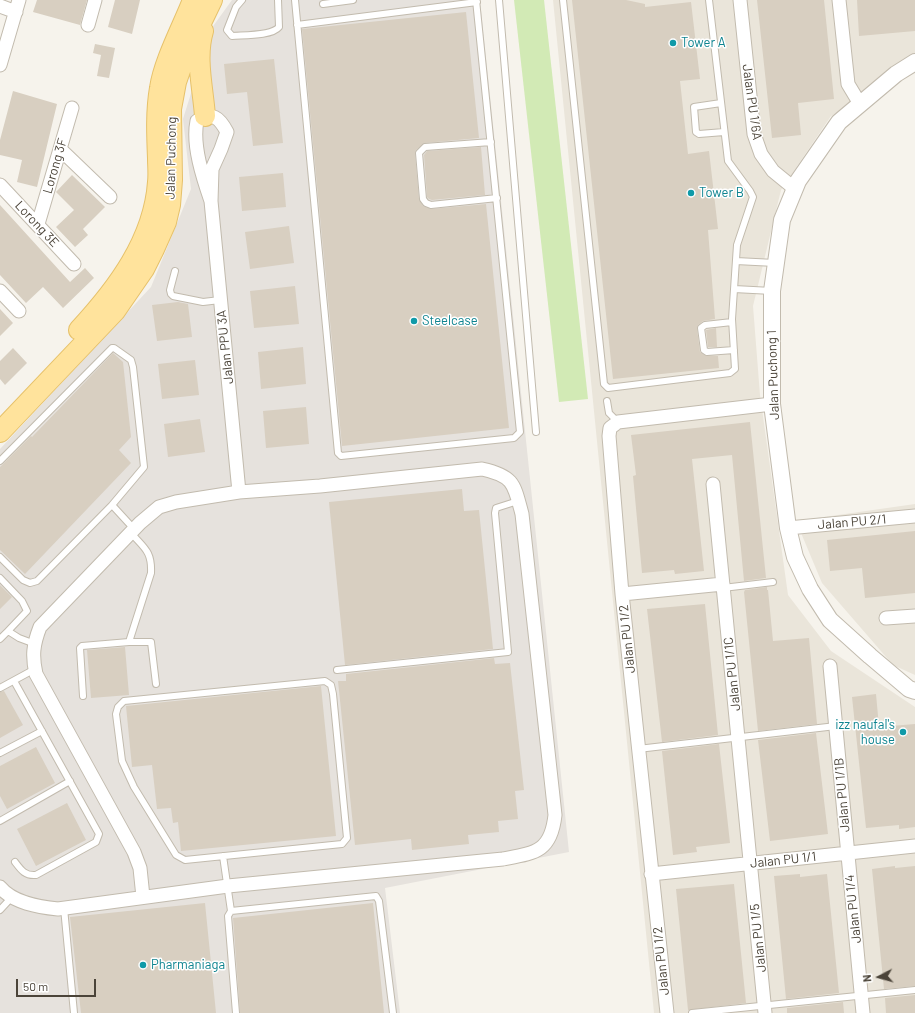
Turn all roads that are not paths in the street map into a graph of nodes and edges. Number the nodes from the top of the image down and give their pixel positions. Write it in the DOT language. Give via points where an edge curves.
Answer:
graph roads {
  1 [pos="95,0"];
  2 [pos="193,0"];
  3 [pos="212,0"];
  4 [pos="242,0"];
  5 [pos="294,0"];
  6 [pos="352,0"];
  7 [pos="499,0"];
  8 [pos="563,0"];
  9 [pos="709,0"];
  10 [pos="740,0"];
  11 [pos="839,0"];
  12 [pos="277,1"];
  13 [pos="476,1"];
  14 [pos="323,4"];
  15 [pos="0,6"];
  16 [pos="18,6"];
  17 [pos="88,25"];
  18 [pos="297,25"];
  19 [pos="915,62"];
  20 [pos="0,65"];
  21 [pos="721,103"];
  22 [pos="860,104"];
  23 [pos="72,108"];
  24 [pos="205,116"];
  25 [pos="724,132"];
  26 [pos="491,142"];
  27 [pos="60,149"];
  28 [pos="0,185"];
  29 [pos="795,188"];
  30 [pos="110,197"];
  31 [pos="497,198"];
  32 [pos="210,201"];
  33 [pos="38,224"];
  34 [pos="736,261"];
  35 [pos="776,263"];
  36 [pos="74,264"];
  37 [pos="175,270"];
  38 [pos="734,289"];
  39 [pos="0,291"];
  40 [pos="772,291"];
  41 [pos="220,300"];
  42 [pos="19,310"];
  43 [pos="732,322"];
  44 [pos="734,350"];
  45 [pos="607,401"];
  46 [pos="772,404"];
  47 [pos="0,412"];
  48 [pos="618,422"];
  49 [pos="0,432"];
  50 [pos="536,432"];
  51 [pos="0,462"];
  52 [pos="713,484"];
  53 [pos="239,492"];
  54 [pos="518,501"];
  55 [pos="112,505"];
  56 [pos="915,516"];
  57 [pos="788,528"];
  58 [pos="133,531"];
  59 [pos="0,557"];
  60 [pos="0,578"];
  61 [pos="773,582"];
  62 [pos="723,586"];
  63 [pos="622,594"];
  64 [pos="915,616"];
  65 [pos="886,618"];
  66 [pos="8,631"];
  67 [pos="0,639"];
  68 [pos="129,642"];
  69 [pos="34,644"];
  70 [pos="830,666"];
  71 [pos="35,669"];
  72 [pos="337,670"];
  73 [pos="14,681"];
  74 [pos="156,684"];
  75 [pos="0,688"];
  76 [pos="915,691"];
  77 [pos="83,696"];
  78 [pos="836,726"];
  79 [pos="42,731"];
  80 [pos="738,737"];
  81 [pos="638,749"];
  82 [pos="0,753"];
  83 [pos="70,781"];
  84 [pos="0,822"];
  85 [pos="915,846"];
  86 [pos="847,853"];
  87 [pos="223,856"];
  88 [pos="15,862"];
  89 [pos="750,863"];
  90 [pos="651,874"];
  91 [pos="228,886"];
  92 [pos="0,887"];
  93 [pos="12,897"];
  94 [pos="143,897"];
  95 [pos="64,908"];
  96 [pos="0,910"];
  97 [pos="231,911"];
  98 [pos="915,990"];
  99 [pos="862,996"];
  100 [pos="765,1009"];
  101 [pos="74,1013"];
  102 [pos="236,1013"];
  103 [pos="393,1013"];
  104 [pos="666,1013"];
  105 [pos="692,1013"];
  106 [pos="864,1013"];
  1 -- 17 [label="street"];
  2 -- 47 [label="main road, Jalan Puchong" via="167,62 160,86 157,112 159,181 156,203 142,243 120,281 102,304"];
  3 -- 24 [label="main road" via="199,54"];
  3 -- 49 [label="main road, Jalan Puchong" via="185,56 176,82 171,109 170,205 166,222 154,249 144,269 115,311"];
  4 -- 12 [label="lane" via="236,7 227,30 232,36 276,31 279,27"];
  5 -- 18 [label="lane"];
  6 -- 14 [label="lane"];
  7 -- 50 [label="lane"];
  8 -- 44 [label="lane" via="604,384 608,388 730,373 734,369"];
  9 -- 21 [label="lane"];
  10 -- 29 [label="street, Jalan PU 1/6A" via="754,134 761,154 773,171"];
  11 -- 22 [label="street" via="848,84"];
  13 -- 18 [label="lane"];
  13 -- 26 [label="lane"];
  15 -- 16 [label="street"];
  16 -- 20 [label="street"];
  18 -- 31 [label="lane" via="338,453 341,456 514,438 520,432"];
  19 -- 22 [label="street, Jalan Puchong 1"];
  21 -- 25 [label="lane"];
  21 -- 25 [label="lane" via="694,107 696,132"];
  22 -- 29 [label="street, Jalan Puchong 1" via="840,122"];
  23 -- 27 [label="street, Lorong 3F"];
  24 -- 32 [label="street, Jalan PPU 3A" via="197,121 195,129 202,174"];
  24 -- 32 [label="street, Jalan PPU 3A" via="214,116 222,122 227,132 212,169"];
  25 -- 34 [label="lane" via="728,160 753,197 737,246"];
  26 -- 31 [label="lane"];
  26 -- 31 [label="lane" via="425,147 421,150 419,153 423,199 431,205"];
  27 -- 30 [label="street"];
  27 -- 33 [label="street, Lorong 3F"];
  28 -- 33 [label="street, Lorong 3E"];
  29 -- 35 [label="street, Jalan Puchong 1" via="782,220"];
  32 -- 41 [label="street, Jalan PPU 3A"];
  33 -- 36 [label="street, Lorong 3E"];
  34 -- 35 [label="lane"];
  34 -- 38 [label="lane"];
  35 -- 40 [label="street, Jalan Puchong 1"];
  37 -- 41 [label="lane" via="170,290 173,296 203,302"];
  38 -- 40 [label="lane"];
  38 -- 43 [label="lane"];
  39 -- 42 [label="street"];
  40 -- 46 [label="street, Jalan Puchong 1"];
  41 -- 53 [label="street, Jalan PPU 3A"];
  43 -- 44 [label="lane"];
  43 -- 44 [label="lane" via="705,325 701,328 704,350 707,352"];
  45 -- 48 [label="lane" via="610,413"];
  46 -- 48 [label="street"];
  46 -- 57 [label="street, Jalan Puchong 1"];
  48 -- 63 [label="street, Jalan PU 1/2" via="610,428 608,436"];
  51 -- 55 [label="lane" via="114,348 131,360 133,367 144,467"];
  52 -- 62 [label="street, Jalan PU 1/1C"];
  53 -- 54 [label="street" via="482,469 497,472 510,480"];
  53 -- 58 [label="street" via="159,507"];
  54 -- 72 [label="lane" via="496,508 495,513 508,652"];
  54 -- 91 [label="street" via="522,514 555,815 548,842 538,850 503,859"];
  55 -- 58 [label="lane"];
  55 -- 59 [label="lane" via="37,581 30,583 23,580"];
  56 -- 57 [label="street, Jalan PU 2/1"];
  57 -- 76 [label="street, Jalan Puchong 1" via="795,557 810,589 830,620"];
  58 -- 68 [label="lane" via="152,561 151,573"];
  58 -- 69 [label="street" via="40,627"];
  60 -- 66 [label="lane" via="22,600 27,611"];
  61 -- 62 [label="lane"];
  62 -- 63 [label="street"];
  62 -- 80 [label="street, Jalan PU 1/1C"];
  63 -- 81 [label="street, Jalan PU 1/2"];
  64 -- 65 [label="street"];
  66 -- 67 [label="lane"];
  66 -- 69 [label="lane"];
  68 -- 74 [label="lane" via="152,643"];
  68 -- 77 [label="lane" via="80,648"];
  69 -- 71 [label="street"];
  70 -- 78 [label="street, Jalan PU 1/1B"];
  71 -- 73 [label="lane"];
  71 -- 94 [label="street" via="134,852 140,868"];
  73 -- 75 [label="lane"];
  73 -- 79 [label="lane"];
  78 -- 80 [label="lane"];
  78 -- 86 [label="street, Jalan PU 1/1B"];
  79 -- 82 [label="lane"];
  79 -- 83 [label="lane"];
  80 -- 81 [label="lane"];
  80 -- 89 [label="street, Jalan PU 1/1C"];
  81 -- 90 [label="street, Jalan PU 1/2"];
  83 -- 84 [label="lane"];
  83 -- 88 [label="lane" via="99,834 96,842 36,875 22,872"];
  85 -- 86 [label="street, Jalan PU 1/1"];
  86 -- 89 [label="street, Jalan PU 1/1"];
  86 -- 99 [label="street, Jalan PU 1/4"];
  87 -- 87 [label="lane" via="185,860 176,855 134,787 122,761 116,714 118,707 124,702 325,681 331,685 333,694 347,838 342,844"];
  87 -- 91 [label="lane"];
  89 -- 90 [label="street, Jalan PU 1/1"];
  89 -- 100 [label="street, Jalan PU 1/5"];
  90 -- 104 [label="street, Jalan PU 1/2"];
  91 -- 94 [label="street"];
  91 -- 97 [label="lane"];
  92 -- 93 [label="street"];
  93 -- 95 [label="street" via="41,907"];
  93 -- 96 [label="lane"];
  94 -- 95 [label="street"];
  95 -- 101 [label="lane"];
  97 -- 102 [label="lane" via="228,916"];
  97 -- 103 [label="lane" via="376,896 379,901"];
  98 -- 99 [label="lane"];
  99 -- 100 [label="lane"];
  99 -- 106 [label="street, Jalan PU 1/4"];
  100 -- 105 [label="lane"];
}
